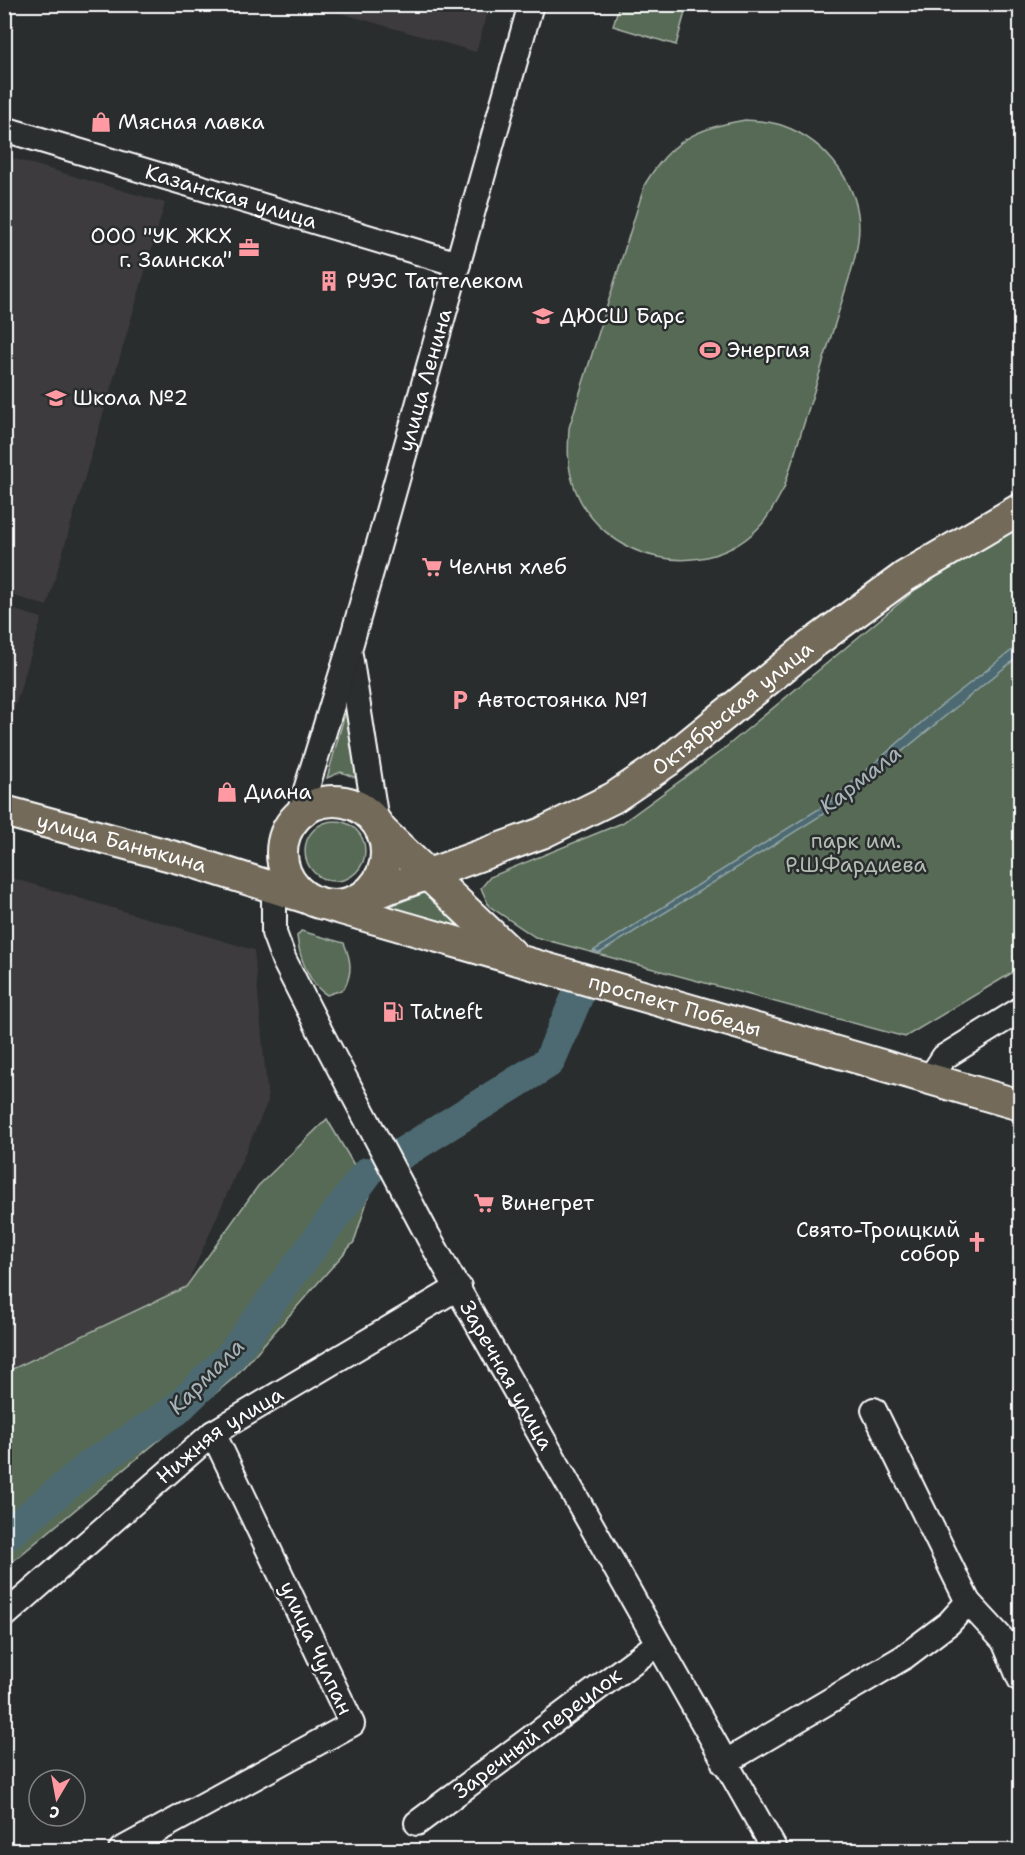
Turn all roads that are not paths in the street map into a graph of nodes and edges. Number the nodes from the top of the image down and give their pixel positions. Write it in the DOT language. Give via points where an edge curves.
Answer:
graph roads {
  1 [pos="531,4"];
  2 [pos="4,129"];
  3 [pos="458,264"];
  4 [pos="1020,509"];
  5 [pos="349,650"];
  6 [pos="4,811"];
  7 [pos="298,816"];
  8 [pos="379,826"];
  9 [pos="282,855"];
  10 [pos="236,875"];
  11 [pos="427,876"];
  12 [pos="274,887"];
  13 [pos="362,898"];
  14 [pos="320,902"];
  15 [pos="516,957"];
  16 [pos="1020,1010"];
  17 [pos="930,1078"];
  18 [pos="1020,1105"];
  19 [pos="459,1287"];
  20 [pos="874,1410"];
  21 [pos="213,1433"];
  22 [pos="968,1602"];
  23 [pos="4,1616"];
  24 [pos="657,1644"];
  25 [pos="1020,1679"];
  26 [pos="724,1762"];
  27 [pos="417,1823"];
  28 [pos="121,1851"];
  29 [pos="775,1851"];
  1 -- 3 [label="street, улица Ленина"];
  2 -- 3 [label="street, Казанская улица"];
  3 -- 5 [label="street, улица Ленина"];
  4 -- 11 [label="main road, Октябрьская улица" via="904,577 807,648 686,747 613,798 542,833"];
  5 -- 7 [label="street, улица Ленина"];
  5 -- 8 [label="street"];
  6 -- 10 [label="main road, улица Баныкина"];
  7 -- 8 [label="main road" via="316,804 338,801 359,807"];
  7 -- 9 [label="main road" via="286,834"];
  8 -- 11 [label="main road"];
  8 -- 13 [label="main road" via="386,862 378,883"];
  9 -- 10 [label="main road"];
  9 -- 14 [label="main road" via="293,886"];
  10 -- 12 [label="main road, улица Баныкина"];
  11 -- 13 [label="main road, Октябрьская улица"];
  11 -- 15 [label="main road"];
  12 -- 14 [label="main road, проспект Победы"];
  12 -- 19 [label="street, Заречная улица" via="273,929 284,960 399,1183"];
  13 -- 14 [label="main road" via="342,905"];
  14 -- 15 [label="main road, проспект Победы"];
  15 -- 17 [label="main road, проспект Победы"];
  16 -- 17 [label="street" via="944,1057"];
  17 -- 18 [label="main road, проспект Победы"];
  19 -- 21 [label="street, Нижняя улица"];
  19 -- 24 [label="street, Заречная улица"];
  20 -- 22 [label="street"];
  21 -- 23 [label="street, Нижняя улица"];
  21 -- 28 [label="street, улица Чулпан" via="352,1724"];
  22 -- 25 [label="street" via="1004,1641"];
  22 -- 26 [label="street" via="949,1623 904,1657"];
  24 -- 26 [label="street, Заречная улица"];
  24 -- 27 [label="street, Заречный переулок"];
  26 -- 29 [label="street, Заречная улица"];
}
